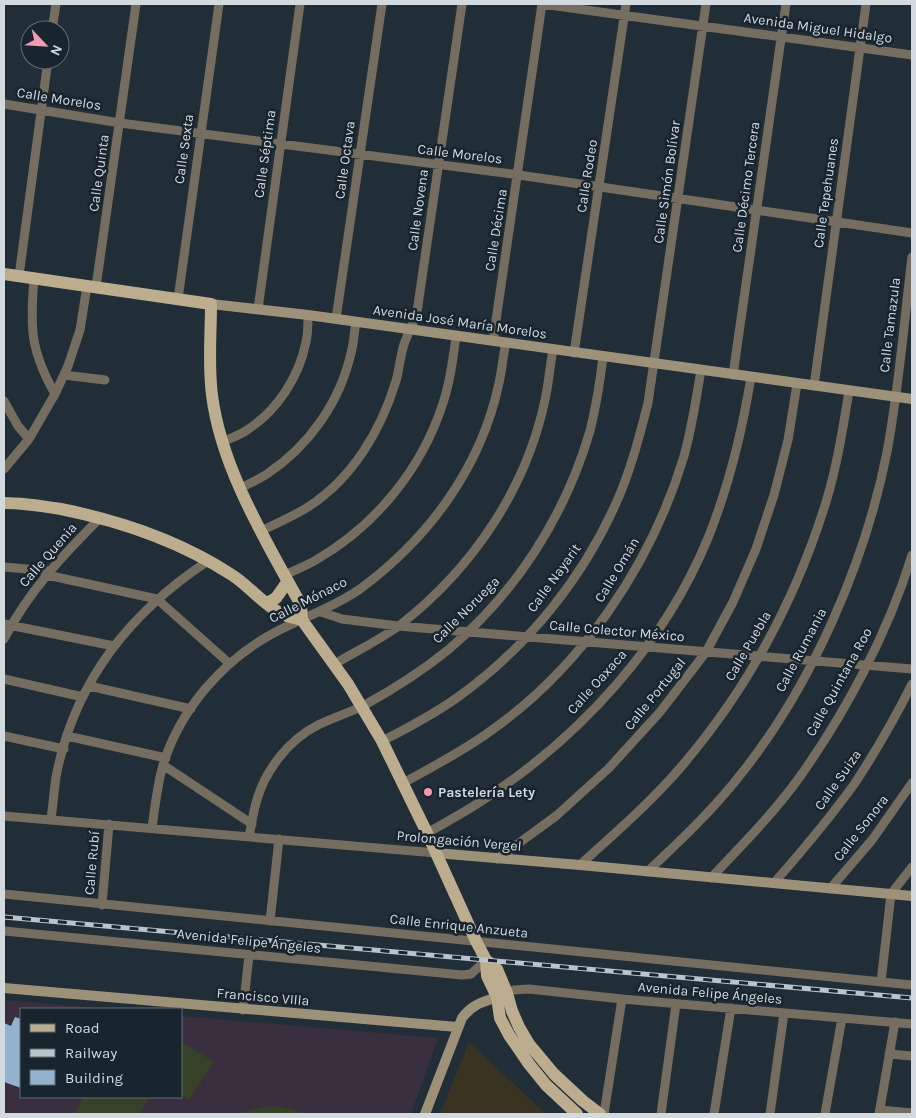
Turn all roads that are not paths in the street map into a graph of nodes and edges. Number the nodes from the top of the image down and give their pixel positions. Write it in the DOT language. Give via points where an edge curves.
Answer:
graph roads {
  1 [pos="56,4"];
  2 [pos="136,4"];
  3 [pos="219,4"];
  4 [pos="300,4"];
  5 [pos="382,4"];
  6 [pos="462,4"];
  7 [pos="542,4"];
  8 [pos="626,4"];
  9 [pos="706,4"];
  10 [pos="786,4"];
  11 [pos="866,4"];
  12 [pos="625,14"];
  13 [pos="54,20"];
  14 [pos="703,26"];
  15 [pos="782,37"];
  16 [pos="860,48"];
  17 [pos="912,55"];
  18 [pos="47,70"];
  19 [pos="4,104"];
  20 [pos="42,110"];
  21 [pos="120,123"];
  22 [pos="200,134"];
  23 [pos="280,144"];
  24 [pos="360,155"];
  25 [pos="438,166"];
  26 [pos="519,175"];
  27 [pos="599,187"];
  28 [pos="678,198"];
  29 [pos="757,210"];
  30 [pos="836,222"];
  31 [pos="912,233"];
  32 [pos="912,256"];
  33 [pos="4,274"];
  34 [pos="18,276"];
  35 [pos="34,278"];
  36 [pos="91,287"];
  37 [pos="178,299"];
  38 [pos="211,304"];
  39 [pos="258,309"];
  40 [pos="308,315"];
  41 [pos="336,319"];
  42 [pos="356,322"];
  43 [pos="410,330"];
  44 [pos="456,336"];
  45 [pos="493,341"];
  46 [pos="506,342"];
  47 [pos="553,350"];
  48 [pos="574,353"];
  49 [pos="603,357"];
  50 [pos="654,364"];
  51 [pos="701,370"];
  52 [pos="64,375"];
  53 [pos="733,375"];
  54 [pos="751,377"];
  55 [pos="105,380"];
  56 [pos="797,384"];
  57 [pos="814,386"];
  58 [pos="849,391"];
  59 [pos="55,394"];
  60 [pos="895,397"];
  61 [pos="912,399"];
  62 [pos="4,401"];
  63 [pos="29,439"];
  64 [pos="223,442"];
  65 [pos="4,469"];
  66 [pos="240,488"];
  67 [pos="4,503"];
  68 [pos="101,517"];
  69 [pos="261,531"];
  70 [pos="912,555"];
  71 [pos="208,561"];
  72 [pos="4,567"];
  73 [pos="48,573"];
  74 [pos="286,578"];
  75 [pos="157,599"];
  76 [pos="267,603"];
  77 [pos="321,612"];
  78 [pos="302,620"];
  79 [pos="7,624"];
  80 [pos="398,626"];
  81 [pos="468,632"];
  82 [pos="527,637"];
  83 [pos="4,639"];
  84 [pos="585,642"];
  85 [pos="114,646"];
  86 [pos="646,647"];
  87 [pos="706,652"];
  88 [pos="759,656"];
  89 [pos="813,661"];
  90 [pos="230,664"];
  91 [pos="335,664"];
  92 [pos="866,665"];
  93 [pos="912,669"];
  94 [pos="4,679"];
  95 [pos="912,684"];
  96 [pos="89,686"];
  97 [pos="83,697"];
  98 [pos="362,706"];
  99 [pos="190,709"];
  100 [pos="4,736"];
  101 [pos="67,736"];
  102 [pos="382,741"];
  103 [pos="64,749"];
  104 [pos="165,761"];
  105 [pos="403,783"];
  106 [pos="912,783"];
  107 [pos="4,816"];
  108 [pos="51,819"];
  109 [pos="110,824"];
  110 [pos="252,824"];
  111 [pos="152,828"];
  112 [pos="427,833"];
  113 [pos="249,837"];
  114 [pos="279,839"];
  115 [pos="436,853"];
  116 [pos="498,859"];
  117 [pos="580,865"];
  118 [pos="912,867"];
  119 [pos="647,872"];
  120 [pos="711,878"];
  121 [pos="774,884"];
  122 [pos="830,889"];
  123 [pos="4,894"];
  124 [pos="891,894"];
  125 [pos="912,896"];
  126 [pos="102,904"];
  127 [pos="270,921"];
  128 [pos="4,931"];
  129 [pos="476,942"];
  130 [pos="249,955"];
  131 [pos="486,960"];
  132 [pos="882,982"];
  133 [pos="912,985"];
  134 [pos="4,988"];
  135 [pos="502,995"];
  136 [pos="622,999"];
  137 [pos="676,1004"];
  138 [pos="731,1008"];
  139 [pos="243,1010"];
  140 [pos="784,1013"];
  141 [pos="842,1018"];
  142 [pos="894,1022"];
  143 [pos="912,1024"];
  144 [pos="457,1027"];
  145 [pos="889,1054"];
  146 [pos="912,1056"];
  147 [pos="879,1112"];
  148 [pos="912,1113"];
  149 [pos="425,1114"];
  150 [pos="577,1114"];
  151 [pos="600,1114"];
  152 [pos="604,1114"];
  153 [pos="661,1114"];
  154 [pos="714,1114"];
  155 [pos="770,1114"];
  156 [pos="825,1114"];
  1 -- 13 [label="street"];
  2 -- 21 [label="street, Calle Quinta"];
  3 -- 22 [label="street, Calle Sexta"];
  4 -- 23 [label="street, Calle Séptima"];
  5 -- 24 [label="street, Calle Octava"];
  6 -- 25 [label="street, Calle Novena"];
  7 -- 12 [label="street, Avenida Miguel Hidalgo"];
  7 -- 26 [label="street, Calle Décima"];
  8 -- 12 [label="street, Calle Rodeo"];
  9 -- 14 [label="street, Calle Simón Bolívar"];
  10 -- 15 [label="street, Calle Décimo Tercera"];
  11 -- 16 [label="street, Calle Tepehuanes"];
  12 -- 14 [label="street, Avenida Miguel Hidalgo"];
  12 -- 27 [label="street, Calle Rodeo"];
  14 -- 15 [label="street, Avenida Miguel Hidalgo"];
  14 -- 28 [label="street, Calle Simón Bolívar"];
  15 -- 16 [label="street, Avenida Miguel Hidalgo"];
  15 -- 29 [label="street, Calle Décimo Tercera"];
  16 -- 17 [label="street, Avenida Miguel Hidalgo"];
  16 -- 30 [label="street, Calle Tepehuanes"];
  18 -- 20 [label="street"];
  19 -- 20 [label="street, Calle Morelos"];
  20 -- 21 [label="street, Calle Morelos"];
  20 -- 34 [label="street"];
  21 -- 22 [label="street, Calle Morelos"];
  21 -- 36 [label="street, Calle Quinta"];
  22 -- 23 [label="street, Calle Morelos"];
  22 -- 37 [label="street, Calle Sexta"];
  23 -- 24 [label="street, Calle Morelos"];
  23 -- 39 [label="street, Calle Séptima"];
  24 -- 25 [label="street, Calle Morelos"];
  24 -- 41 [label="street, Calle Octava"];
  25 -- 26 [label="street, Calle Morelos"];
  25 -- 43 [label="street, Calle Novena" via="417,312"];
  26 -- 27 [label="street, Calle Morelos"];
  26 -- 45 [label="street, Calle Décima"];
  27 -- 28 [label="street, Calle Morelos"];
  27 -- 48 [label="street, Calle Rodeo"];
  28 -- 29 [label="street, Calle Morelos"];
  28 -- 50 [label="street, Calle Simón Bolívar"];
  29 -- 30 [label="street, Calle Morelos"];
  29 -- 53 [label="street, Calle Décimo Tercera"];
  30 -- 31 [label="street, Calle Morelos"];
  30 -- 57 [label="street, Calle Tepehuanes"];
  32 -- 60 [label="street, Calle Tamazula"];
  33 -- 34 [label="main road, Avenida José María Morelos"];
  34 -- 35 [label="main road, Avenida José María Morelos"];
  35 -- 36 [label="main road, Avenida José María Morelos"];
  35 -- 59 [label="street" via="31,312 34,343 42,372"];
  36 -- 37 [label="main road, Avenida José María Morelos"];
  36 -- 52 [label="street, Calle Quinta"];
  37 -- 38 [label="main road, Avenida José María Morelos"];
  38 -- 39 [label="street, Avenida José María Morelos"];
  38 -- 64 [label="main road" via="212,394"];
  39 -- 40 [label="street, Avenida José María Morelos"];
  40 -- 41 [label="street, Avenida José María Morelos"];
  40 -- 64 [label="street" via="306,342 286,392 247,430"];
  41 -- 42 [label="street, Avenida José María Morelos"];
  42 -- 43 [label="street, Avenida José María Morelos"];
  42 -- 66 [label="street" via="350,360 330,409 291,456"];
  43 -- 44 [label="street, Avenida José María Morelos"];
  43 -- 69 [label="street, Calle Novena" via="386,412 354,465 309,506"];
  44 -- 45 [label="street, Avenida José María Morelos"];
  44 -- 74 [label="street" via="443,404 414,466 394,494 358,530"];
  45 -- 46 [label="street, Avenida José María Morelos"];
  46 -- 47 [label="street, Avenida José María Morelos"];
  46 -- 77 [label="street, Calle Mónaco" via="499,384 487,425 470,464 448,501 392,564"];
  47 -- 48 [label="street, Avenida José María Morelos"];
  47 -- 80 [label="street" via="546,396 534,441 516,484 493,525 466,562 434,596"];
  48 -- 49 [label="street, Avenida José María Morelos"];
  49 -- 50 [label="street, Avenida José María Morelos"];
  49 -- 81 [label="street, Calle Noruega" via="590,430 562,503 526,566"];
  50 -- 51 [label="street, Avenida José María Morelos"];
  50 -- 82 [label="street, Calle Nayarit" via="637,447 620,494 582,567"];
  51 -- 53 [label="street, Avenida José María Morelos"];
  51 -- 84 [label="street, Calle Omán" via="684,456 656,531 613,606"];
  52 -- 55 [label="street"];
  52 -- 59 [label="street, Calle Quinta"];
  53 -- 54 [label="street, Avenida José María Morelos"];
  54 -- 56 [label="street, Avenida José María Morelos"];
  54 -- 86 [label="street, Calle Oaxaca" via="743,427 724,496 708,538 675,604"];
  56 -- 57 [label="street, Avenida José María Morelos"];
  56 -- 87 [label="street, Calle Portugal" via="788,440 756,549"];
  57 -- 58 [label="street, Avenida José María Morelos"];
  58 -- 60 [label="street, Avenida José María Morelos"];
  58 -- 88 [label="street, Calle Puebla" via="831,483 808,554 786,606"];
  59 -- 63 [label="street, Calle Quinta"];
  60 -- 61 [label="street, Avenida José María Morelos"];
  60 -- 89 [label="street, Calle Rumania" via="874,506 858,559"];
  62 -- 63 [label="street"];
  63 -- 65 [label="street, Calle Quinta"];
  64 -- 66 [label="main road"];
  66 -- 69 [label="main road"];
  67 -- 68 [label="main road"];
  68 -- 71 [label="main road" via="144,531"];
  68 -- 73 [label="street, Calle Quenia"];
  69 -- 74 [label="main road"];
  70 -- 92 [label="street, Calle Quintana Roo" via="890,615"];
  71 -- 75 [label="street"];
  71 -- 76 [label="main road" via="232,575"];
  72 -- 73 [label="street"];
  73 -- 75 [label="street"];
  73 -- 79 [label="street, Calle Quenia"];
  74 -- 76 [label="main road" via="276,598"];
  74 -- 78 [label="main road" via="301,605"];
  75 -- 85 [label="street"];
  75 -- 90 [label="street"];
  76 -- 78 [label="main road" via="280,614"];
  77 -- 78 [label="street, Calle Mónaco"];
  77 -- 80 [label="street, Calle Colector México" via="342,619"];
  78 -- 90 [label="street, Calle Mónaco" via="257,643"];
  78 -- 91 [label="main road"];
  79 -- 83 [label="street, Calle Quenia"];
  79 -- 85 [label="street"];
  80 -- 81 [label="street, Calle Colector México"];
  80 -- 91 [label="street"];
  81 -- 82 [label="street, Calle Colector México"];
  81 -- 98 [label="street, Calle Noruega" via="422,670"];
  82 -- 84 [label="street, Calle Colector México"];
  82 -- 102 [label="street, Calle Nayarit" via="458,697"];
  84 -- 86 [label="street, Calle Colector México"];
  84 -- 105 [label="street, Calle Omán" via="513,714 452,756"];
  85 -- 96 [label="street"];
  86 -- 87 [label="street, Calle Colector México"];
  86 -- 112 [label="street, Calle Oaxaca" via="586,716 526,770 490,796"];
  87 -- 88 [label="street, Calle Colector México"];
  87 -- 116 [label="street, Calle Portugal" via="660,712 609,768 556,816"];
  88 -- 89 [label="street, Calle Colector México"];
  88 -- 117 [label="street, Calle Puebla" via="724,713 681,768"];
  89 -- 92 [label="street, Calle Colector México"];
  89 -- 119 [label="street, Calle Rumania" via="779,720 742,774"];
  90 -- 99 [label="street, Calle Mónaco"];
  91 -- 98 [label="main road"];
  92 -- 93 [label="street, Calle Colector México"];
  92 -- 120 [label="street, Calle Quintana Roo" via="835,723 798,779 757,830"];
  94 -- 97 [label="street"];
  95 -- 121 [label="street, Calle Suiza" via="855,783"];
  96 -- 97 [label="street"];
  96 -- 99 [label="street"];
  97 -- 101 [label="street"];
  98 -- 102 [label="main road"];
  98 -- 110 [label="street, Calle Noruega" via="316,726 279,758 266,777"];
  99 -- 104 [label="street, Calle Mónaco"];
  100 -- 103 [label="street"];
  101 -- 103 [label="street"];
  101 -- 104 [label="street"];
  102 -- 105 [label="main road"];
  103 -- 108 [label="street" via="56,777"];
  104 -- 110 [label="street"];
  104 -- 111 [label="street, Calle Mónaco"];
  105 -- 112 [label="main road"];
  106 -- 122 [label="street, Calle Sonora" via="872,840"];
  107 -- 108 [label="street, Prolongación Vergel"];
  108 -- 109 [label="street, Prolongación Vergel"];
  109 -- 111 [label="street, Prolongación Vergel"];
  109 -- 126 [label="street, Calle Rubí"];
  110 -- 113 [label="street, Calle Noruega"];
  111 -- 113 [label="street, Prolongación Vergel"];
  112 -- 115 [label="main road"];
  113 -- 114 [label="street, Prolongación Vergel"];
  114 -- 115 [label="street, Prolongación Vergel"];
  114 -- 127 [label="street"];
  115 -- 116 [label="street, Prolongación Vergel"];
  115 -- 129 [label="main road"];
  116 -- 117 [label="street, Prolongación Vergel"];
  117 -- 119 [label="street, Prolongación Vergel"];
  118 -- 124 [label="street"];
  119 -- 120 [label="street, Prolongación Vergel"];
  120 -- 121 [label="street, Prolongación Vergel"];
  121 -- 122 [label="street, Prolongación Vergel"];
  122 -- 124 [label="street, Prolongación Vergel"];
  123 -- 126 [label="street, Calle Enrique Anzueta"];
  124 -- 125 [label="street, Prolongación Vergel"];
  124 -- 132 [label="street"];
  126 -- 127 [label="street, Calle Enrique Anzueta"];
  127 -- 129 [label="street, Calle Enrique Anzueta"];
  128 -- 130 [label="street, Avenida Felipe Ángeles"];
  129 -- 131 [label="main road"];
  129 -- 132 [label="street, Calle Enrique Anzueta"];
  130 -- 131 [label="street, Avenida Felipe Ángeles" via="462,976 471,974"];
  130 -- 139 [label="street"];
  131 -- 135 [label="main road" via="497,968"];
  132 -- 133 [label="street, Calle Enrique Anzueta"];
  134 -- 139 [label="street, Francisco VIlla"];
  135 -- 136 [label="street, Avenida Felipe Ángeles" via="529,989"];
  135 -- 144 [label="street" via="469,1009"];
  135 -- 150 [label="main road" via="500,1018 513,1041 546,1085"];
  135 -- 151 [label="main road" via="530,1044 568,1088"];
  136 -- 137 [label="street, Avenida Felipe Ángeles"];
  136 -- 152 [label="street"];
  137 -- 138 [label="street, Avenida Felipe Ángeles"];
  137 -- 153 [label="street"];
  138 -- 140 [label="street, Avenida Felipe Ángeles"];
  138 -- 154 [label="street"];
  139 -- 144 [label="street, Francisco VIlla"];
  140 -- 141 [label="street, Avenida Felipe Ángeles"];
  140 -- 155 [label="street"];
  141 -- 142 [label="street, Avenida Felipe Ángeles"];
  141 -- 156 [label="street"];
  142 -- 143 [label="street, Avenida Felipe Ángeles"];
  142 -- 145 [label="street"];
  144 -- 149 [label="street"];
  145 -- 146 [label="street"];
  145 -- 147 [label="street"];
  147 -- 148 [label="street"];
}
